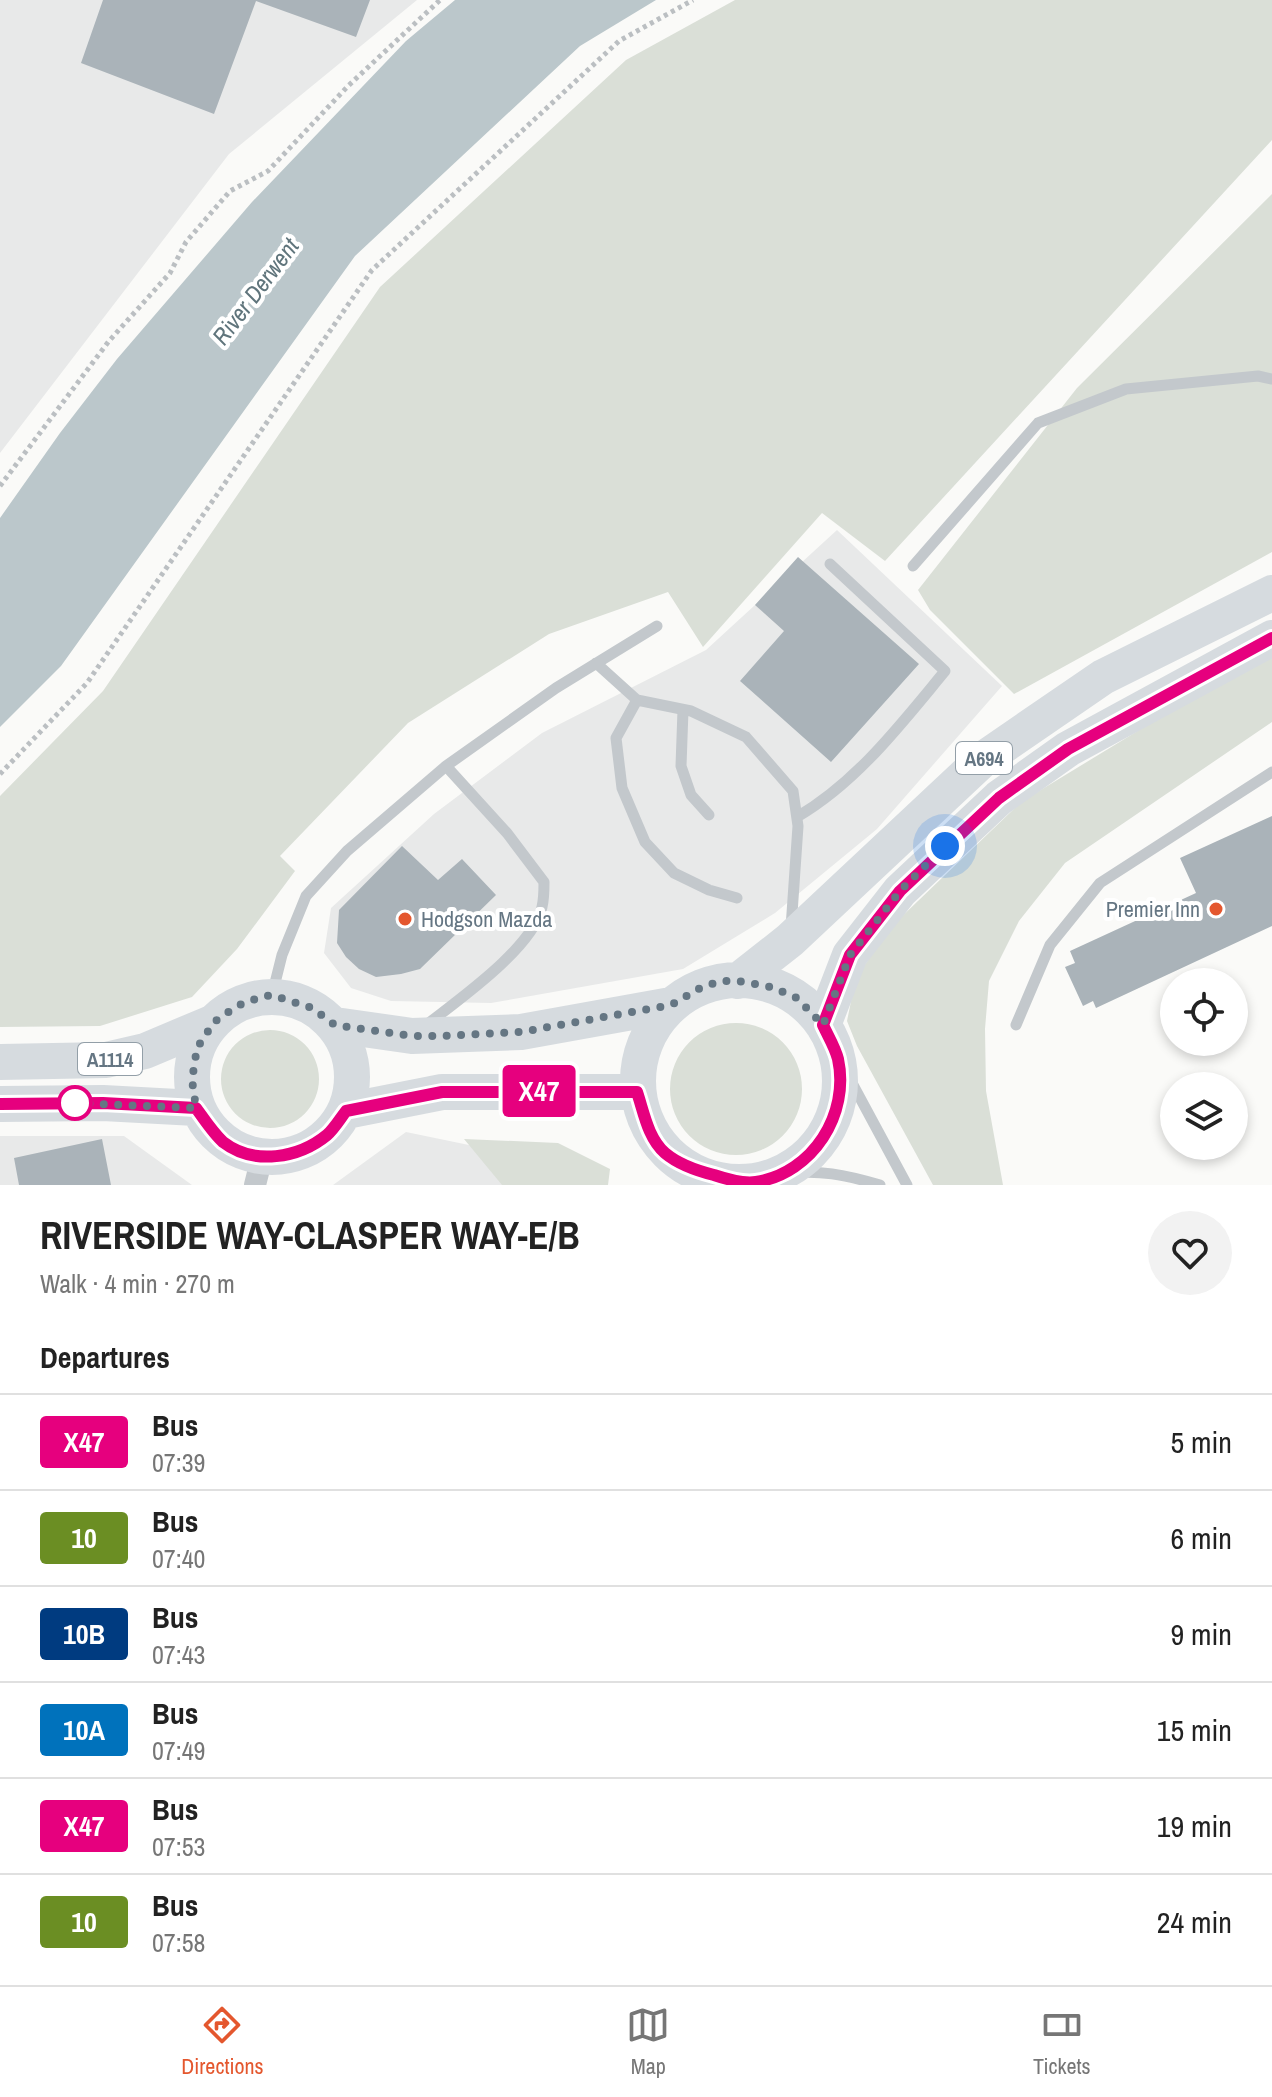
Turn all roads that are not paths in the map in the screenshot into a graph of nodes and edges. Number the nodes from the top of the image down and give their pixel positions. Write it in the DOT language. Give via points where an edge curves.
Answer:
graph roads {
  1 [pos="1272,379"];
  2 [pos="830,564"];
  3 [pos="913,566"];
  4 [pos="1272,593"];
  5 [pos="657,626"];
  6 [pos="1272,638"];
  7 [pos="596,663"];
  8 [pos="637,700"];
  9 [pos="683,710"];
  10 [pos="446,766"];
  11 [pos="1272,772"];
  12 [pos="709,815"];
  13 [pos="798,822"];
  14 [pos="737,898"];
  15 [pos="790,940"];
  16 [pos="738,981"];
  17 [pos="272,995"];
  18 [pos="671,1005"];
  19 [pos="214,1022"];
  20 [pos="335,1025"];
  21 [pos="1016,1025"];
  22 [pos="412,1036"];
  23 [pos="830,1041"];
  24 [pos="0,1062"];
  25 [pos="637,1092"];
  26 [pos="0,1104"];
  27 [pos="196,1108"];
  28 [pos="346,1111"];
  29 [pos="662,1169"];
  30 [pos="258,1171"];
  31 [pos="763,1181"];
  32 [pos="880,1185"];
  33 [pos="907,1185"];
  1 -- 3 [label="lane" via="1126,389 1038,423"];
  2 -- 13 [label="lane" via="945,671 885,743"];
  4 -- 15 [label="main road, A694" via="1103,677 982,760"];
  5 -- 7 [label="lane"];
  6 -- 23 [label="main road, A694" via="1068,749 999,798 900,891 850,955"];
  7 -- 8 [label="lane"];
  7 -- 10 [label="lane"];
  8 -- 9 [label="lane"];
  8 -- 14 [label="lane" via="616,738 622,788 645,842 674,873"];
  9 -- 12 [label="lane" via="681,766 691,795"];
  9 -- 13 [label="lane" via="746,737 793,791"];
  10 -- 17 [label="lane" via="347,851 306,896"];
  10 -- 22 [label="lane" via="544,882 542,909 528,936 479,984"];
  11 -- 21 [label="lane" via="1100,883 1050,945"];
  13 -- 15 [label="lane"];
  15 -- 16 [label="main road, A694"];
  16 -- 18 [label="main road, A694" via="702,987"];
  16 -- 23 [label="main road, A694" via="797,998"];
  17 -- 19 [label="main road, A1114" via="237,1006"];
  17 -- 20 [label="main road" via="312,1008"];
  18 -- 22 [label="main road" via="521,1032"];
  18 -- 25 [label="main road, A694" via="639,1057"];
  19 -- 24 [label="main road, A1114" via="145,1051 106,1060"];
  19 -- 27 [label="main road" via="197,1048 192,1080"];
  20 -- 22 [label="main road"];
  20 -- 28 [label="main road" via="354,1083"];
  23 -- 31 [label="main road, A694" via="841,1089 832,1124 812,1153"];
  23 -- 33 [label="lane"];
  25 -- 28 [label="main road" via="442,1092"];
  25 -- 29 [label="main road, A694"];
  26 -- 27 [label="main road, A1114"];
  27 -- 30 [label="main road" via="222,1141"];
  28 -- 30 [label="main road" via="329,1134"];
  29 -- 31 [label="main road, A694"];
  31 -- 32 [label="lane" via="806,1171 840,1173"];
}
